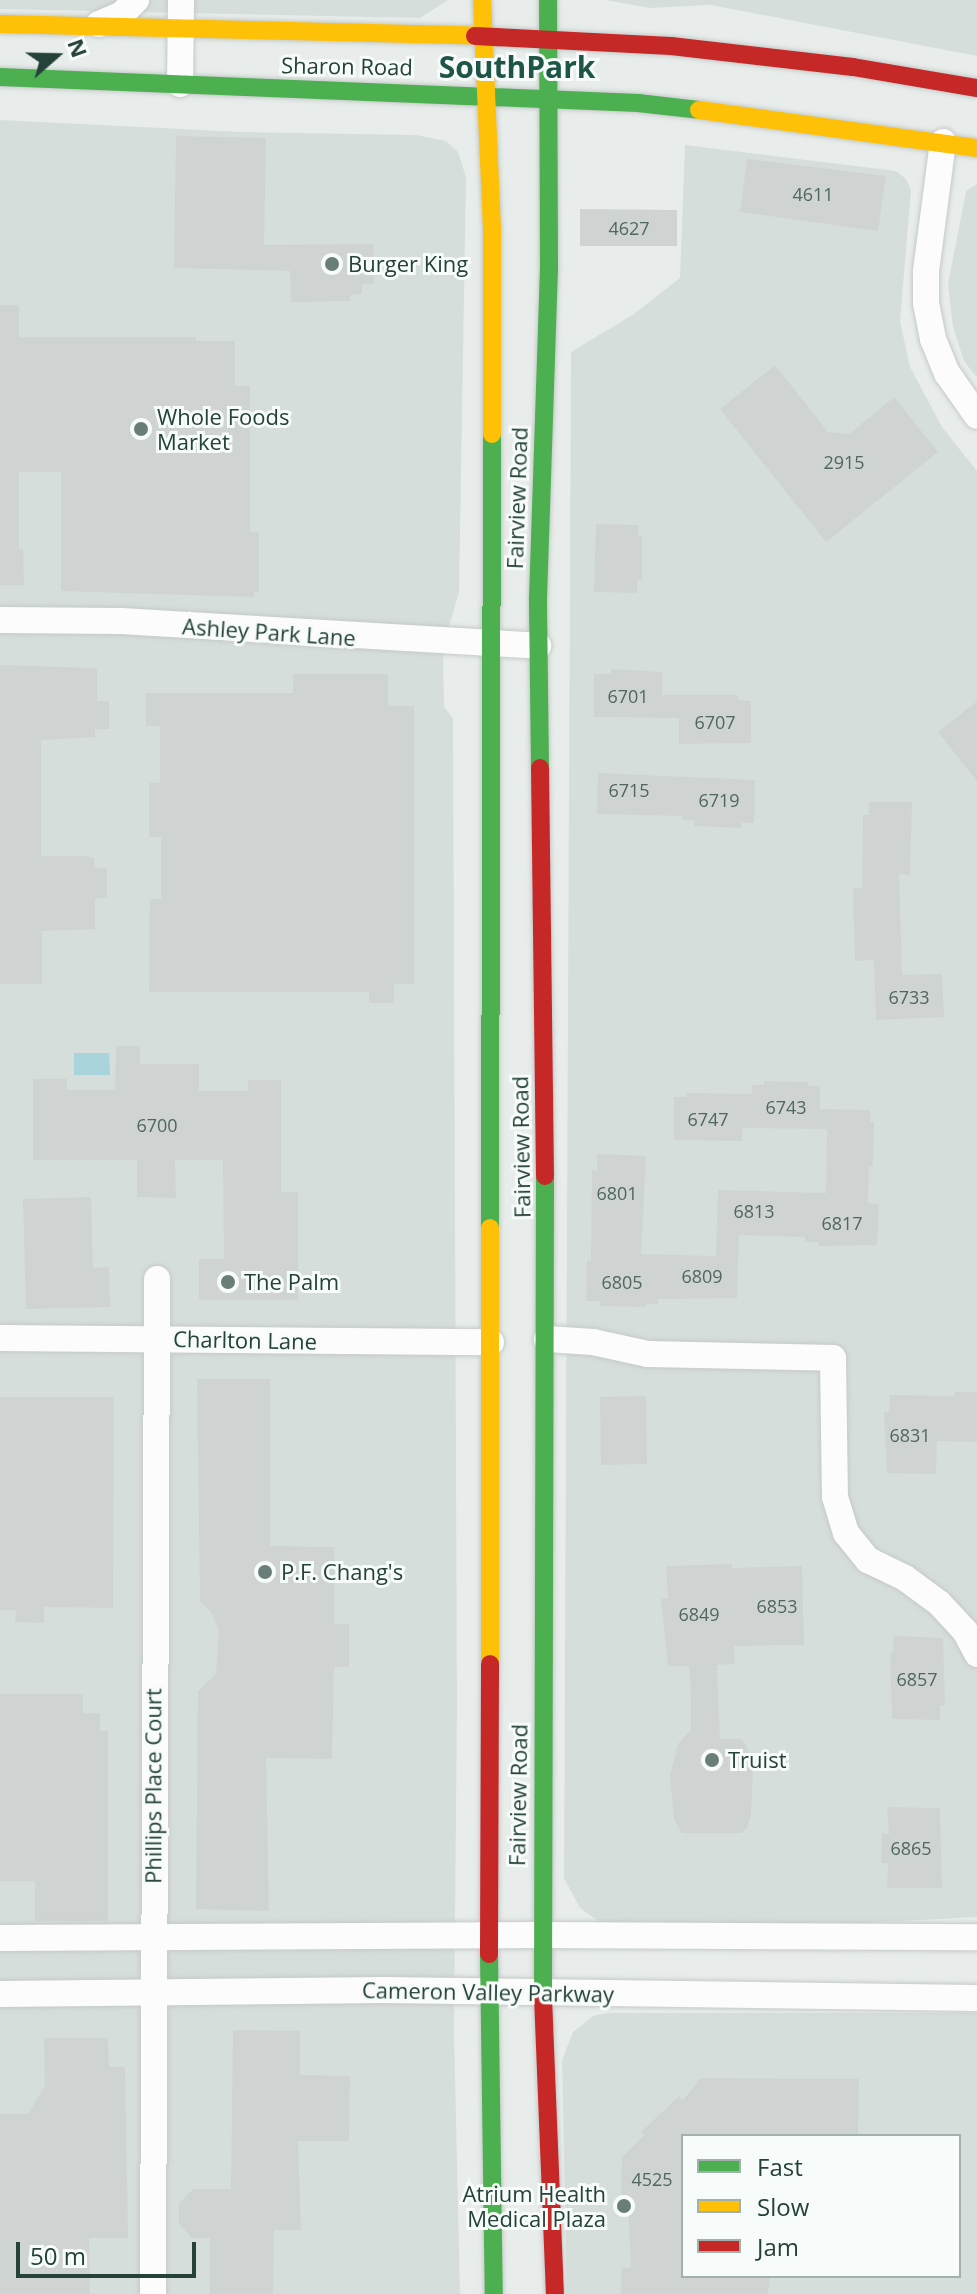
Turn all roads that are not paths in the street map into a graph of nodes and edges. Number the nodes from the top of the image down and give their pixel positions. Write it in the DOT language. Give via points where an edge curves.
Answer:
graph roads {
  1 [pos="136,0"];
  2 [pos="181,0"];
  3 [pos="482,0"];
  4 [pos="548,0"];
  5 [pos="0,24"];
  6 [pos="97,25"];
  7 [pos="181,28"];
  8 [pos="483,36"];
  9 [pos="548,39"];
  10 [pos="0,77"];
  11 [pos="180,84"];
  12 [pos="977,88"];
  13 [pos="487,95"];
  14 [pos="549,98"];
  15 [pos="943,142"];
  16 [pos="977,148"];
  17 [pos="977,416"];
  18 [pos="0,620"];
  19 [pos="490,642"];
  20 [pos="538,646"];
  21 [pos="157,1279"];
  22 [pos="0,1338"];
  23 [pos="157,1339"];
  24 [pos="547,1339"];
  25 [pos="491,1342"];
  26 [pos="977,1654"];
  27 [pos="540,1935"];
  28 [pos="152,1936"];
  29 [pos="489,1936"];
  30 [pos="977,1937"];
  31 [pos="0,1938"];
  32 [pos="152,1990"];
  33 [pos="489,1991"];
  34 [pos="543,1993"];
  35 [pos="0,1994"];
  36 [pos="977,1998"];
  37 [pos="153,2294"];
  38 [pos="494,2294"];
  39 [pos="555,2294"];
  1 -- 6 [label="street" via="122,14"];
  2 -- 7 [label="street"];
  3 -- 8 [label="main road, Fairview Road"];
  4 -- 9 [label="main road, Fairview Road"];
  5 -- 6 [label="main road, Sharon Road"];
  6 -- 7 [label="main road, Sharon Road"];
  7 -- 8 [label="main road, Sharon Road"];
  7 -- 11 [label="street"];
  8 -- 9 [label="main road, Sharon Road"];
  8 -- 13 [label="main road, Fairview Road"];
  9 -- 12 [label="main road, Sharon Road" via="728,50"];
  9 -- 14 [label="main road, Fairview Road"];
  10 -- 11 [label="main road, Sharon Road"];
  11 -- 13 [label="main road, Sharon Road"];
  13 -- 14 [label="main road, Sharon Road"];
  13 -- 19 [label="main road, Fairview Road" via="492,262"];
  14 -- 15 [label="main road, Sharon Road" via="638,103"];
  14 -- 20 [label="main road, Fairview Road"];
  15 -- 16 [label="main road, Sharon Road"];
  15 -- 17 [label="street" via="926,303 947,373"];
  18 -- 19 [label="street, Ashley Park Lane" via="121,621"];
  19 -- 20 [label="street, Ashley Park Lane"];
  19 -- 25 [label="main road, Fairview Road"];
  20 -- 24 [label="main road, Fairview Road"];
  21 -- 23 [label="street, Phillips Place Court"];
  22 -- 23 [label="street, Charlton Lane"];
  23 -- 25 [label="street, Charlton Lane"];
  23 -- 28 [label="street, Phillips Place Court"];
  24 -- 26 [label="street" via="648,1354 833,1358 835,1497 846,1533 868,1560 939,1603 965,1631"];
  24 -- 27 [label="main road, Fairview Road"];
  25 -- 29 [label="main road, Fairview Road"];
  27 -- 29 [label="street"];
  27 -- 30 [label="street"];
  27 -- 34 [label="main road, Fairview Road"];
  28 -- 29 [label="street"];
  28 -- 31 [label="street"];
  28 -- 32 [label="street, Phillips Place Court"];
  29 -- 33 [label="main road, Fairview Road"];
  32 -- 33 [label="street, Cameron Valley Parkway"];
  32 -- 35 [label="street, Cameron Valley Parkway"];
  32 -- 37 [label="street, Phillips Place Court"];
  33 -- 34 [label="street, Cameron Valley Parkway"];
  33 -- 38 [label="main road, Fairview Road"];
  34 -- 36 [label="street, Cameron Valley Parkway"];
  34 -- 39 [label="main road, Fairview Road"];
}
